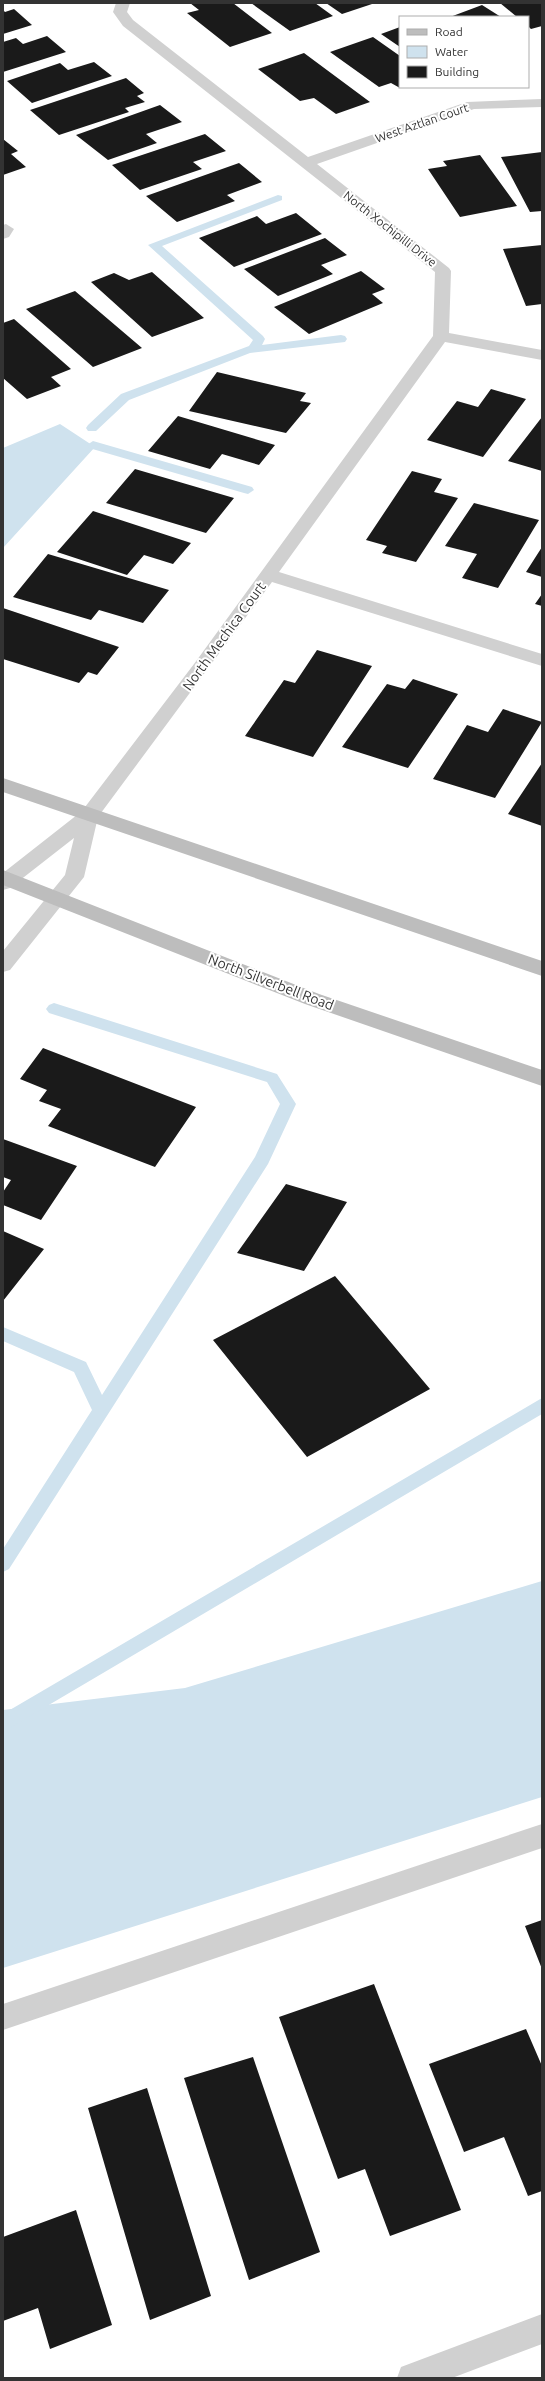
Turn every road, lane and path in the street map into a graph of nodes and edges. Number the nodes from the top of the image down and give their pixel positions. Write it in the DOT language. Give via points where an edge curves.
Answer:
graph roads {
  1 [pos="123,3"];
  2 [pos="542,103"];
  3 [pos="306,163"];
  4 [pos="441,336"];
  5 [pos="542,355"];
  6 [pos="268,575"];
  7 [pos="542,660"];
  8 [pos="3,785"];
  9 [pos="89,816"];
  10 [pos="4,879"];
  11 [pos="58,899"];
  12 [pos="3,965"];
  13 [pos="542,969"];
  14 [pos="542,1078"];
  15 [pos="542,1836"];
  16 [pos="3,2017"];
  17 [pos="542,2330"];
  18 [pos="412,2378"];
  1 -- 3 [label="street, North Xochipilli Drive" via="120,12 128,23"];
  2 -- 3 [label="street, West Aztlan Court" via="472,105"];
  3 -- 4 [label="street, North Xochipilli Drive" via="443,271"];
  4 -- 5 [label="street"];
  4 -- 6 [label="street"];
  6 -- 7 [label="street, North Mechica Court"];
  6 -- 9 [label="street, North Mechica Court"];
  8 -- 9 [label="main road"];
  9 -- 10 [label="street"];
  9 -- 11 [label="street, North Mechica Court" via="74,877"];
  9 -- 13 [label="main road"];
  10 -- 11 [label="main road, North Silverbell Road"];
  11 -- 12 [label="street, North Mechica Court"];
  11 -- 14 [label="main road, North Silverbell Road" via="312,999"];
  15 -- 16 [label="street"];
  17 -- 18 [label="street"];
}
